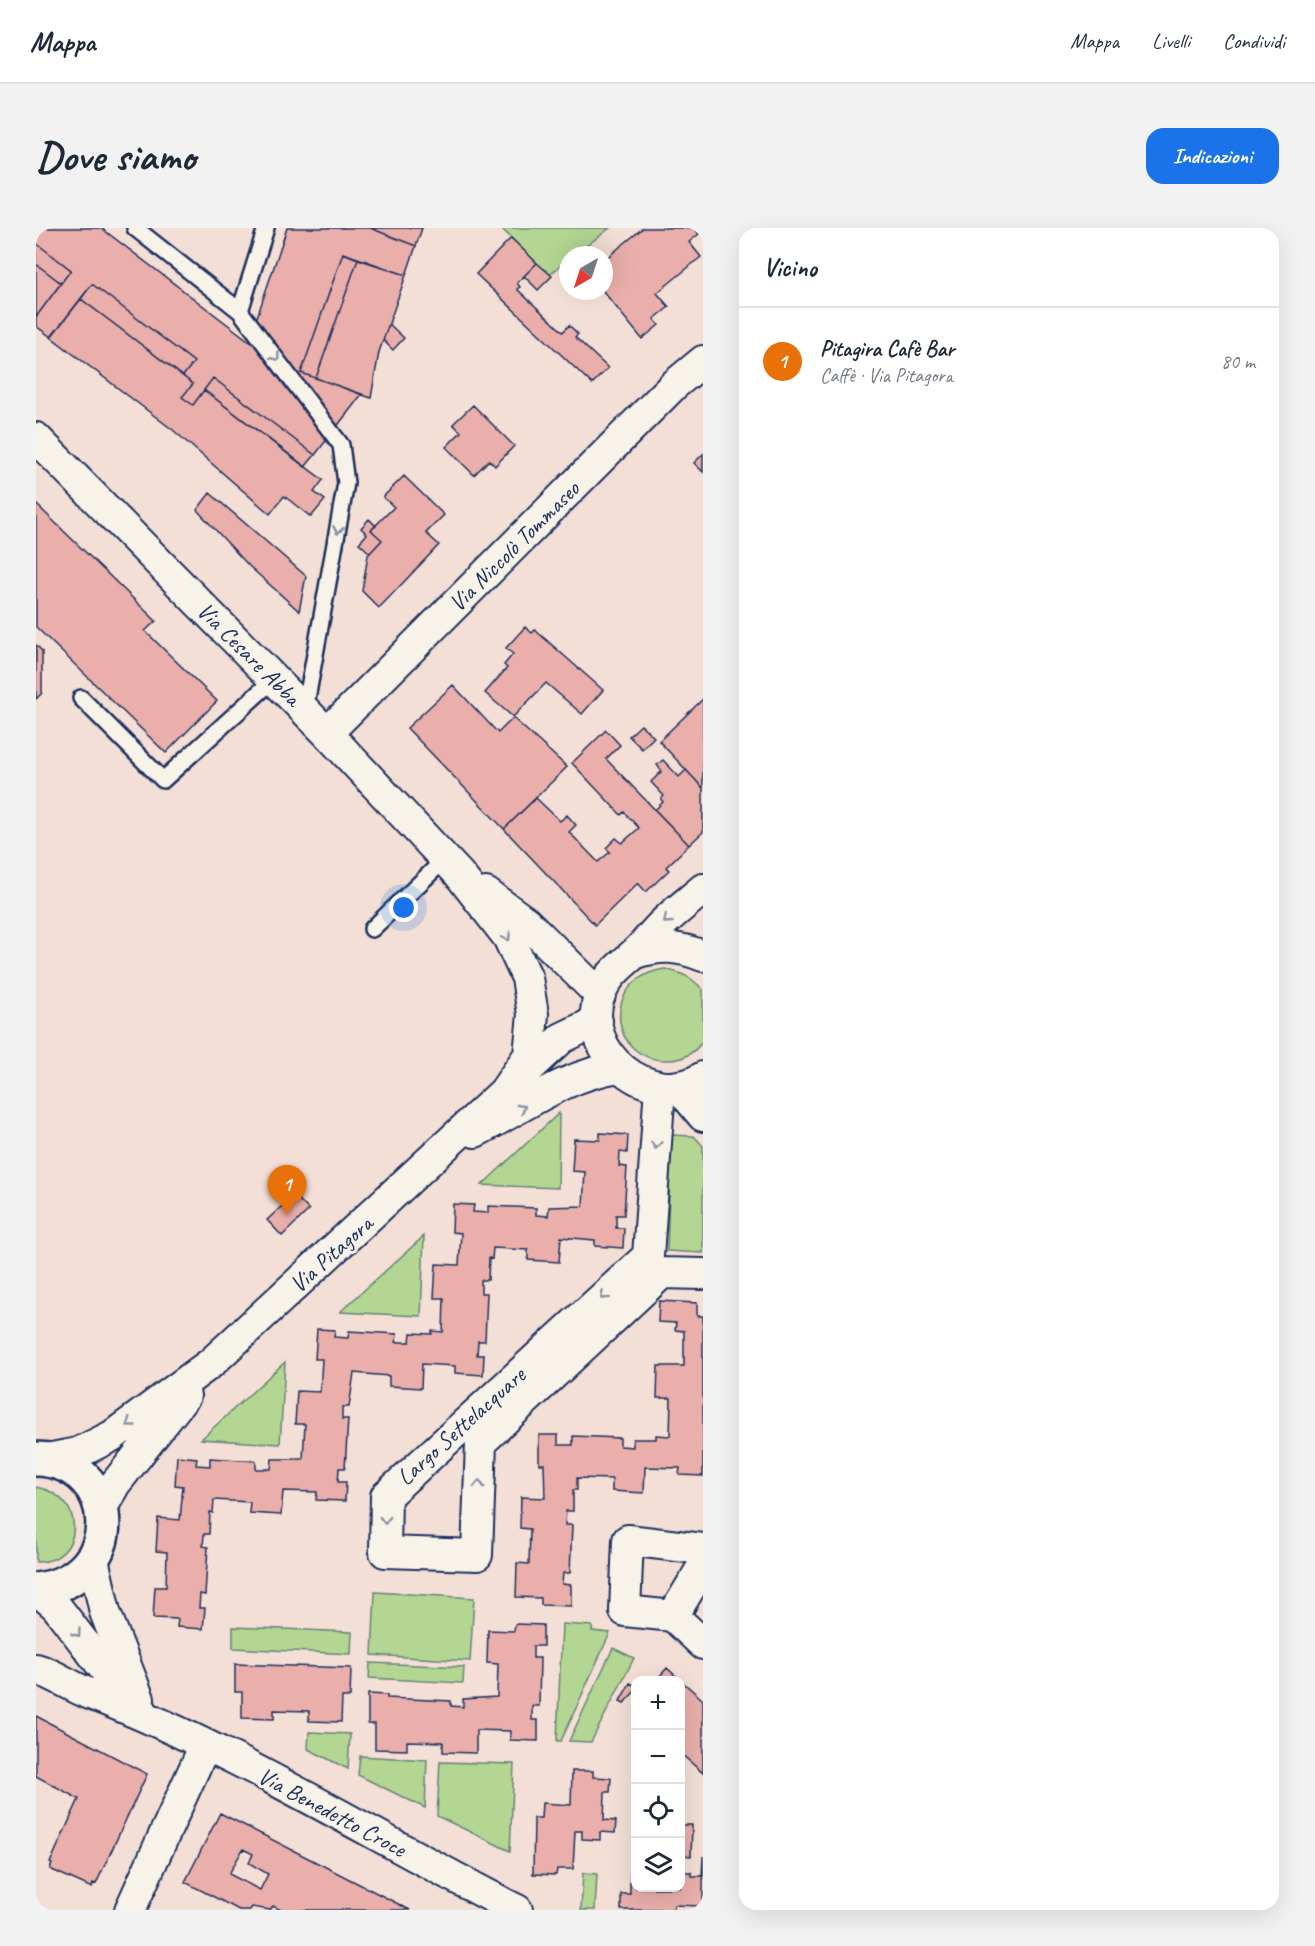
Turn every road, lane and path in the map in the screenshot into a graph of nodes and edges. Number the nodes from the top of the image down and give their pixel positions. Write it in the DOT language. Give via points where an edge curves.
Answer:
graph roads {
  1 [pos="135,228"];
  2 [pos="266,228"];
  3 [pos="240,311"];
  4 [pos="703,362"];
  5 [pos="36,438"];
  6 [pos="274,679"];
  7 [pos="81,698"];
  8 [pos="305,710"];
  9 [pos="327,733"];
  10 [pos="452,866"];
  11 [pos="703,889"];
  12 [pos="372,929"];
  13 [pos="635,953"];
  14 [pos="703,956"];
  15 [pos="598,1008"];
  16 [pos="619,1068"];
  17 [pos="680,1083"];
  18 [pos="503,1093"];
  19 [pos="703,1116"];
  20 [pos="451,1144"];
  21 [pos="655,1265"];
  22 [pos="703,1274"];
  23 [pos="211,1363"];
  24 [pos="42,1459"];
  25 [pos="102,1510"];
  26 [pos="703,1549"];
  27 [pos="93,1559"];
  28 [pos="703,1566"];
  29 [pos="36,1590"];
  30 [pos="673,1616"];
  31 [pos="703,1644"];
  32 [pos="36,1669"];
  33 [pos="146,1715"];
  34 [pos="205,1744"];
  35 [pos="471,1900"];
  36 [pos="130,1910"];
  37 [pos="517,1910"];
  1 -- 3 [label="lane"];
  2 -- 3 [label="lane"];
  3 -- 8 [label="lane, one-way" via="341,445 346,483"];
  4 -- 9 [label="street, Via Niccolò Tommaseo" via="674,385"];
  5 -- 6 [label="street, Via Cesare Abba"];
  6 -- 7 [label="lane" via="163,780"];
  6 -- 8 [label="street, Via Cesare Abba"];
  8 -- 9 [label="street, Via Cesare Abba"];
  9 -- 10 [label="street, Via Cesare Abba"];
  10 -- 12 [label="lane"];
  10 -- 15 [label="street, Via Cesare Abba" via="526,922"];
  10 -- 18 [label="street, Via Cesare Abba, one-way" via="508,938 527,978 533,1014 529,1055"];
  11 -- 13 [label="street, one-way"];
  13 -- 14 [label="street" via="658,946 681,947"];
  13 -- 15 [label="street" via="614,971"];
  15 -- 16 [label="street" via="600,1038"];
  15 -- 18 [label="street, Via Pitagora"];
  16 -- 17 [label="street" via="638,1080"];
  20 -- 16 [label="street, Via Pitagora, one-way" via="560,1084 590,1072"];
  17 -- 19 [label="street"];
  17 -- 21 [label="street, one-way"];
  18 -- 20 [label="street, Via Pitagora"];
  20 -- 23 [label="street, Via Pitagora"];
  21 -- 21 [label="street, Largo Settelacquare, one-way" via="386,1496 385,1552 477,1555 481,1442"];
  21 -- 22 [label="street"];
  23 -- 24 [label="street, Via Pitagora, one-way" via="112,1436 78,1453"];
  23 -- 25 [label="street, Via Pitagora" via="115,1484"];
  24 -- 25 [label="street, Via Pitagora" via="66,1465 82,1476"];
  25 -- 27 [label="street, Via Pitagora" via="100,1544"];
  26 -- 30 [label="street" via="628,1540 625,1611"];
  27 -- 29 [label="street, Via Pitagora" via="78,1576 59,1587"];
  27 -- 33 [label="street" via="105,1612"];
  28 -- 30 [label="street"];
  29 -- 33 [label="street, Via Benedetto Croce, one-way" via="56,1606"];
  30 -- 31 [label="street"];
  32 -- 33 [label="street, Via Benedetto Croce"];
  33 -- 34 [label="street, Via Benedetto Croce"];
  34 -- 35 [label="street, Via Benedetto Croce"];
  34 -- 36 [label="street"];
  35 -- 37 [label="street, Via Benedetto Croce"];
}
